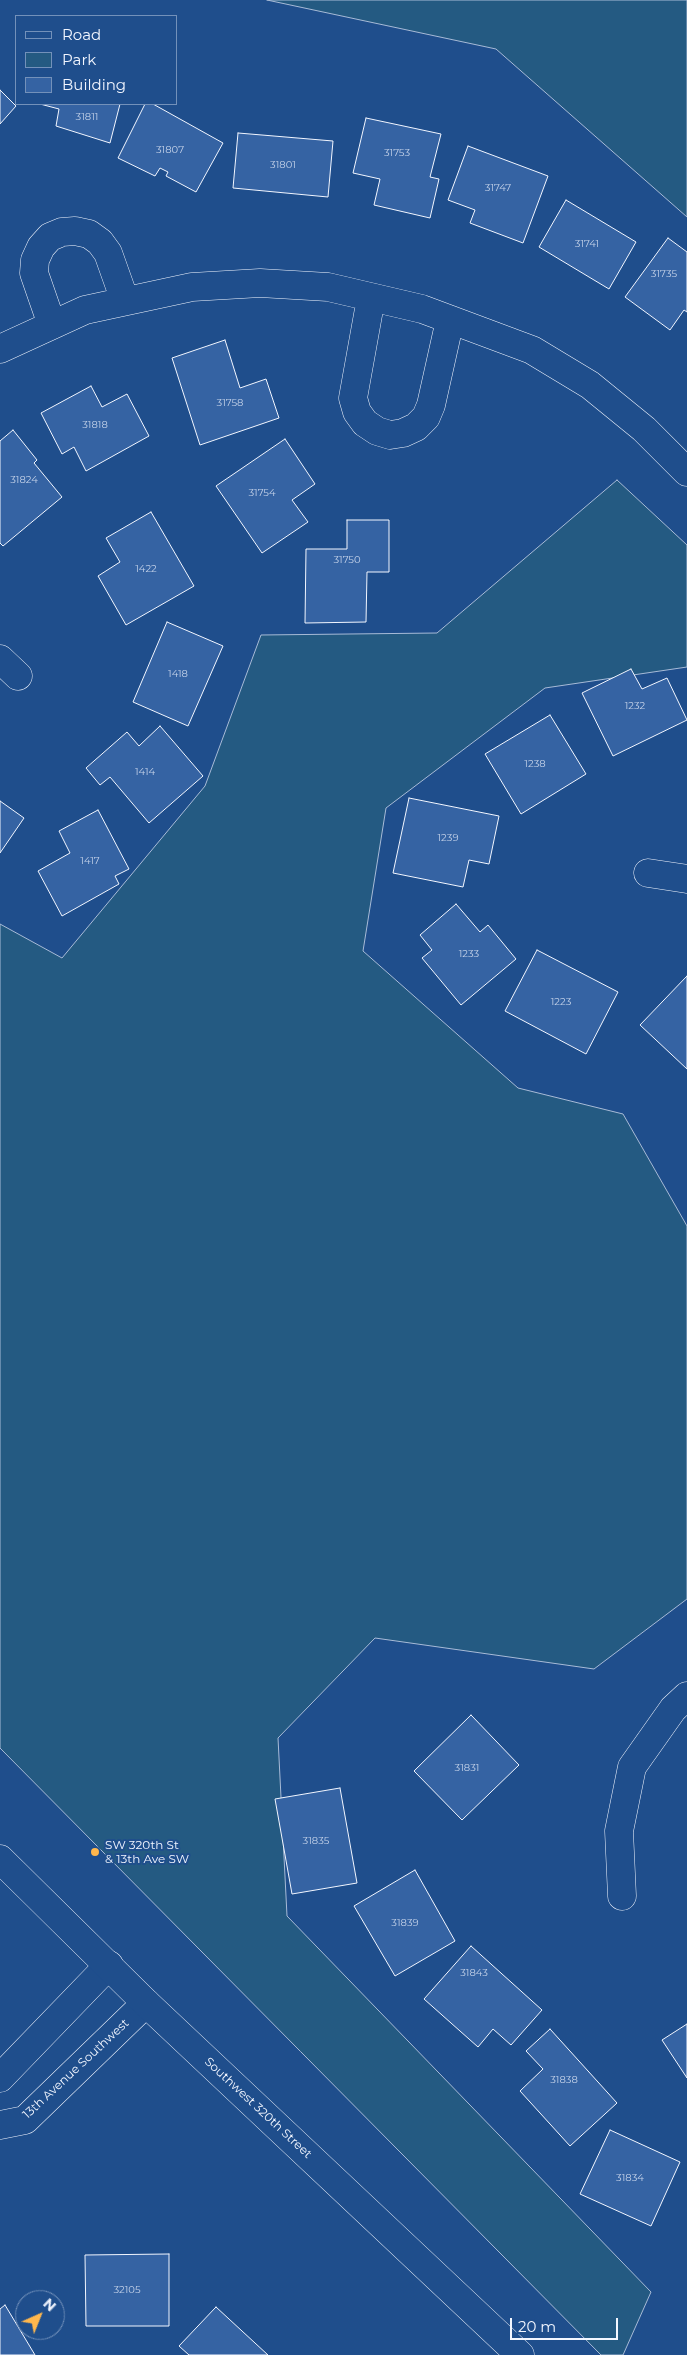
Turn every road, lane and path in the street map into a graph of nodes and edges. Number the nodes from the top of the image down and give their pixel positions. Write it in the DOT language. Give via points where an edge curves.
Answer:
graph roads {
  1 [pos="371,298"];
  2 [pos="125,301"];
  3 [pos="450,320"];
  4 [pos="52,325"];
  5 [pos="0,349"];
  6 [pos="687,472"];
  7 [pos="648,873"];
  8 [pos="687,878"];
  9 [pos="687,1696"];
  10 [pos="0,1859"];
  11 [pos="622,1896"];
  12 [pos="108,1965"];
  13 [pos="146,2002"];
  14 [pos="0,2078"];
  15 [pos="0,2125"];
  16 [pos="520,2355"];
  1 -- 2 [label="street" via="328,287 260,282 192,287"];
  1 -- 3 [label="street" via="422,309"];
  1 -- 3 [label="street" via="353,398 357,412 376,431 404,433 426,417"];
  2 -- 4 [label="street" via="86,310"];
  2 -- 4 [label="street" via="108,253 100,242 82,232 62,232 50,237 35,260 34,272"];
  3 -- 6 [label="street" via="532,350 590,385 644,429"];
  4 -- 5 [label="street"];
  7 -- 8 [label="street"];
  9 -- 11 [label="street" via="673,1709 632,1767 619,1831"];
  10 -- 12 [label="street, Southwest 320th Street"];
  12 -- 13 [label="street, Southwest 320th Street"];
  12 -- 14 [label="street"];
  13 -- 15 [label="street, 13th Avenue Southwest" via="25,2120"];
  13 -- 16 [label="street, Southwest 320th Street"];
}
